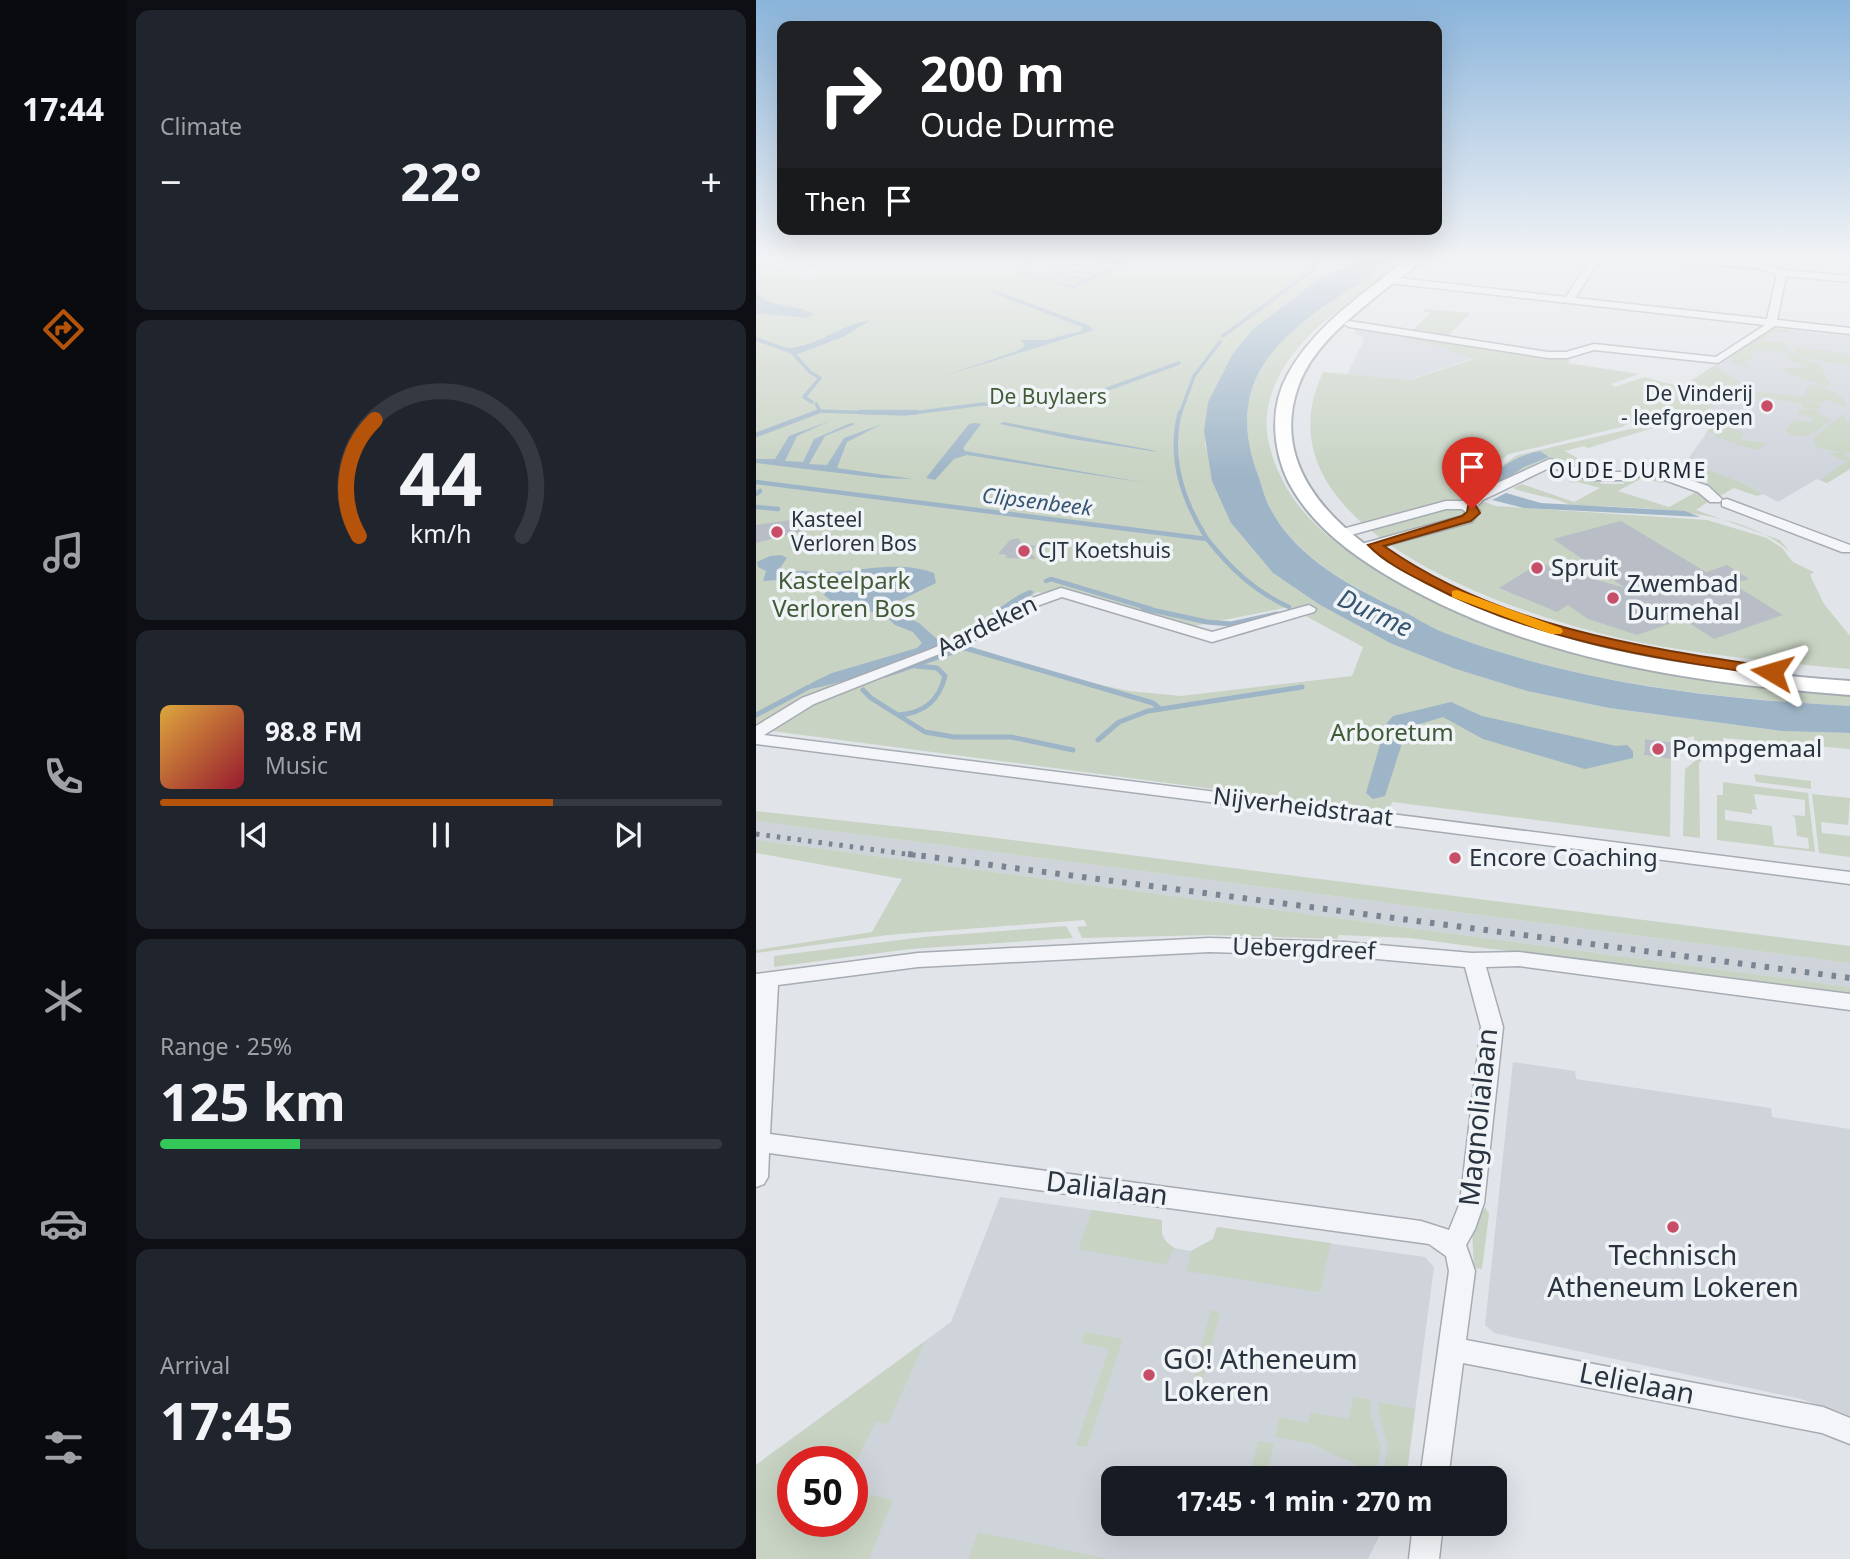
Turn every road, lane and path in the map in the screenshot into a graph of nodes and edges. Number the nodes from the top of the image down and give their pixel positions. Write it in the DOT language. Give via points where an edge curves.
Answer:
graph roads {
  1 [pos="1332,332"];
  2 [pos="1342,332"];
  3 [pos="1399,332"];
  4 [pos="1761,332"];
  5 [pos="1668,461"];
  6 [pos="1649,470"];
  7 [pos="1469,507"];
  8 [pos="1357,539"];
  9 [pos="1847,549"];
  10 [pos="1309,609"];
  11 [pos="1850,678"];
  12 [pos="1850,688"];
  13 [pos="756,733"];
  14 [pos="756,739"];
  15 [pos="1850,878"];
  16 [pos="1472,960"];
  17 [pos="762,980"];
  18 [pos="1850,1002"];
  19 [pos="758,1142"];
  20 [pos="756,1177"];
  21 [pos="1452,1244"];
  22 [pos="1451,1349"];
  23 [pos="1850,1432"];
  24 [pos="1436,1466"];
  25 [pos="1427,1536"];
  26 [pos="1424,1559"];
  1 -- 8 [label="main road" via="1314,347 1295,377 1283,426 1296,477 1318,512"];
  2 -- 8 [label="main road" via="1308,377 1297,424 1299,449 1312,482"];
  3 -- 4 [label="street" via="1548,355 1594,347 1718,360"];
  5 -- 6 [label="street"];
  6 -- 7 [label="street" via="1589,476 1550,463 1481,496"];
  6 -- 9 [label="street"];
  7 -- 8 [label="street" via="1446,505"];
  7 -- 8 [label="street" via="1474,511 1470,517"];
  8 -- 11 [label="main road" via="1452,592 1561,632 1696,662"];
  8 -- 12 [label="main road" via="1418,586 1561,642 1702,672"];
  10 -- 13 [label="street, Aardeken" via="1212,637 1061,592 947,648 808,701"];
  14 -- 15 [label="street, Nijverheidstraat"];
  16 -- 17 [label="street, Uebergdreef" via="1209,945 918,960"];
  16 -- 18 [label="street, Uebergdreef" via="1519,960"];
  16 -- 21 [label="street, Magnolialaan" via="1492,1027 1472,1203"];
  17 -- 19 [label="street"];
  19 -- 20 [label="street"];
  19 -- 21 [label="street, Dalialaan" via="1421,1231"];
  21 -- 22 [label="street" via="1462,1271"];
  22 -- 23 [label="street, Lelielaan" via="1823,1420"];
  22 -- 24 [label="street"];
  25 -- 26 [label="street"];
}
